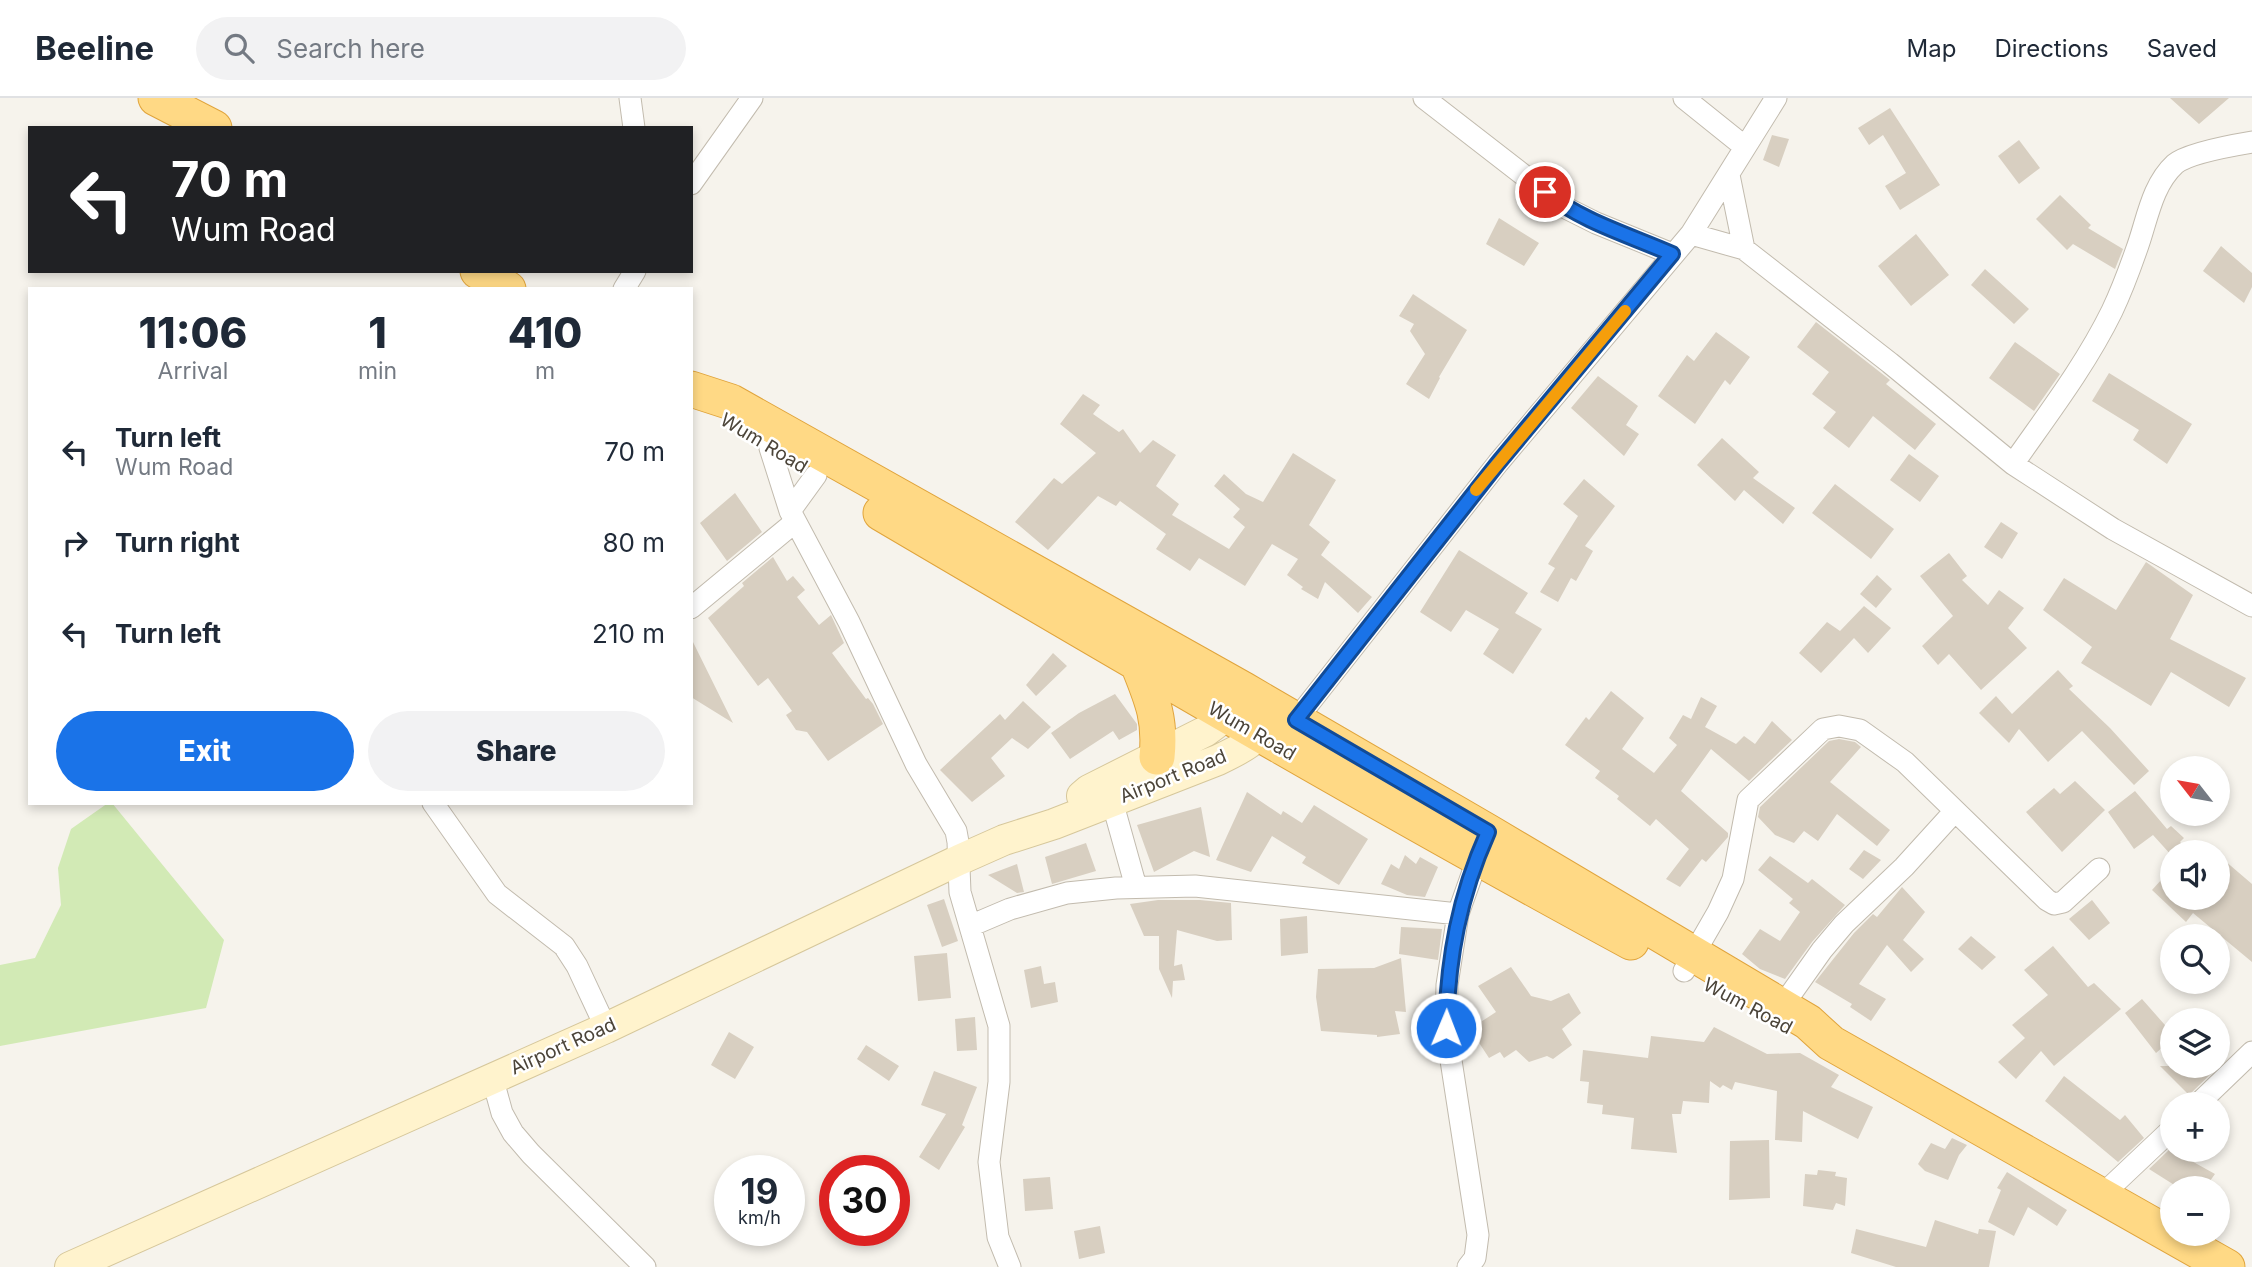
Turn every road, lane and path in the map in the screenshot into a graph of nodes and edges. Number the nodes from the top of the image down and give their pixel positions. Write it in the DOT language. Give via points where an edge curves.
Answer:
graph roads {
  1 [pos="156,98"];
  2 [pos="631,98"];
  3 [pos="751,98"];
  4 [pos="1424,98"];
  5 [pos="1684,98"];
  6 [pos="1776,98"];
  7 [pos="210,126"];
  8 [pos="634,126"];
  9 [pos="2252,142"];
  10 [pos="1745,147"];
  11 [pos="1729,175"];
  12 [pos="693,181"];
  13 [pos="1691,234"];
  14 [pos="1744,249"];
  15 [pos="1672,254"];
  16 [pos="481,273"];
  17 [pos="505,287"];
  18 [pos="693,390"];
  19 [pos="693,391"];
  20 [pos="770,448"];
  21 [pos="2012,464"];
  22 [pos="816,475"];
  23 [pos="792,516"];
  24 [pos="693,606"];
  25 [pos="2252,606"];
  26 [pos="1138,664"];
  27 [pos="1235,703"];
  28 [pos="1278,722"];
  29 [pos="1157,757"];
  30 [pos="1112,801"];
  31 [pos="434,805"];
  32 [pos="1954,812"];
  33 [pos="1054,824"];
  34 [pos="1482,845"];
  35 [pos="959,860"];
  36 [pos="2099,869"];
  37 [pos="1136,887"];
  38 [pos="1458,914"];
  39 [pos="970,926"];
  40 [pos="1690,962"];
  41 [pos="1777,1013"];
  42 [pos="606,1028"];
  43 [pos="2252,1052"];
  44 [pos="492,1077"];
  45 [pos="2210,1092"];
  46 [pos="2160,1140"];
  47 [pos="2101,1196"];
  48 [pos="111,1258"];
  49 [pos="70,1267"];
  50 [pos="645,1267"];
  51 [pos="1010,1267"];
  52 [pos="1468,1267"];
  53 [pos="2227,1267"];
  1 -- 7 [label="highway"];
  2 -- 8 [label="street"];
  3 -- 12 [label="street"];
  4 -- 15 [label="street" via="1566,208"];
  5 -- 10 [label="street"];
  6 -- 10 [label="street"];
  9 -- 21 [label="street" via="2177,162 2162,179 2112,310 2090,353"];
  10 -- 11 [label="street"];
  11 -- 13 [label="street"];
  11 -- 14 [label="street"];
  13 -- 14 [label="street"];
  13 -- 15 [label="street"];
  14 -- 21 [label="street"];
  15 -- 28 [label="street"];
  16 -- 17 [label="highway"];
  18 -- 27 [label="highway, Wum Road" via="731,402"];
  19 -- 20 [label="highway, Wum Road" via="721,420"];
  20 -- 22 [label="highway, Wum Road"];
  20 -- 23 [label="street"];
  21 -- 25 [label="street" via="2113,529"];
  22 -- 23 [label="street"];
  22 -- 26 [label="highway, Wum Road"];
  23 -- 24 [label="street"];
  23 -- 35 [label="street" via="849,622 916,764 956,831"];
  26 -- 27 [label="highway, Wum Road"];
  26 -- 29 [label="highway" via="1156,710"];
  27 -- 28 [label="highway, Wum Road"];
  27 -- 29 [label="main road, Airport Road" via="1206,731"];
  28 -- 30 [label="main road, Airport Road" via="1218,760"];
  28 -- 34 [label="highway, Wum Road"];
  29 -- 33 [label="main road, Airport Road" via="1089,790"];
  30 -- 33 [label="main road, Airport Road"];
  30 -- 37 [label="street"];
  31 -- 42 [label="street" via="497,894 564,946"];
  32 -- 36 [label="street" via="2054,904 2063,902"];
  32 -- 40 [label="street" via="1905,762 1860,730 1823,729 1748,800 1733,879"];
  32 -- 41 [label="street" via="1844,924"];
  33 -- 35 [label="main road, Airport Road"];
  34 -- 38 [label="street"];
  34 -- 40 [label="highway, Wum Road"];
  35 -- 39 [label="street" via="960,892"];
  35 -- 42 [label="main road, Airport Road"];
  37 -- 38 [label="street" via="1195,886"];
  37 -- 39 [label="street" via="1067,893"];
  38 -- 52 [label="street" via="1447,985 1446,1028 1478,1235 1475,1258"];
  39 -- 51 [label="street" via="999,1027 999,1082 989,1162 998,1237"];
  40 -- 41 [label="highway, Wum Road"];
  41 -- 47 [label="highway, Wum Road" via="1808,1022 1831,1043"];
  42 -- 44 [label="main road, Airport Road"];
  43 -- 45 [label="street"];
  44 -- 48 [label="main road, Airport Road" via="162,1224"];
  44 -- 50 [label="street" via="513,1133"];
  46 -- 47 [label="street"];
  47 -- 53 [label="highway, Wum Road"];
  48 -- 49 [label="main road, Airport Road"];
}
